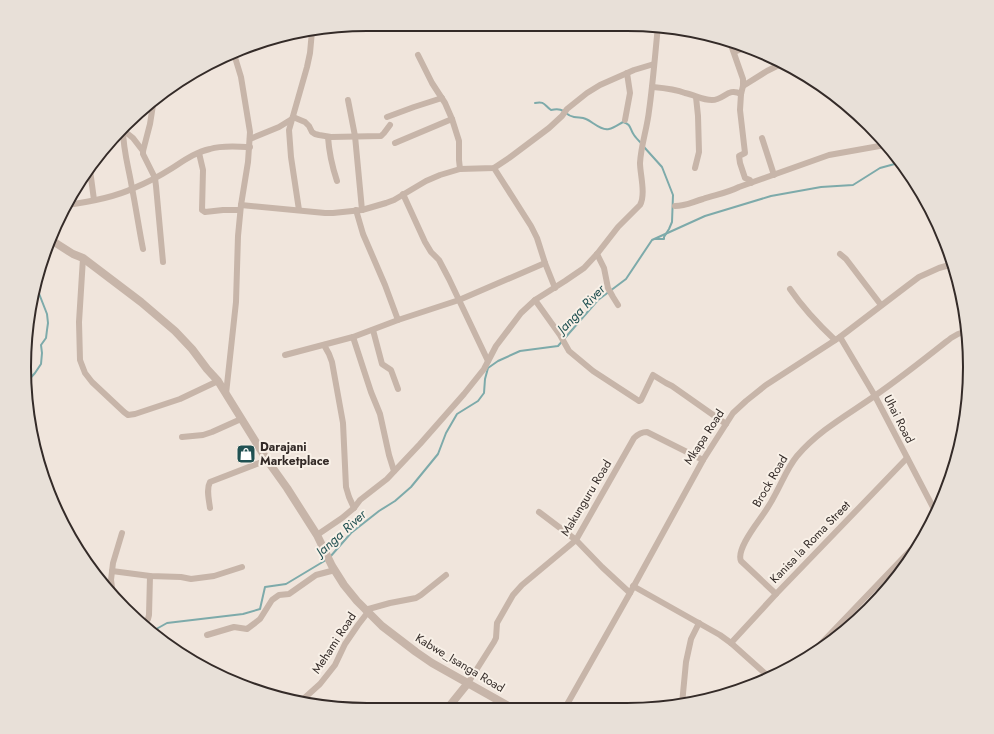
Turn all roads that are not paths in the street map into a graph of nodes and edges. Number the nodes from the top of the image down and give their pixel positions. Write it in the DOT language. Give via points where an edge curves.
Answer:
graph roads {
  1 [pos="657,33"];
  2 [pos="312,36"];
  3 [pos="732,48"];
  4 [pos="738,50"];
  5 [pos="734,52"];
  6 [pos="418,54"];
  7 [pos="235,58"];
  8 [pos="654,64"];
  9 [pos="776,66"];
  10 [pos="627,73"];
  11 [pos="652,86"];
  12 [pos="743,86"];
  13 [pos="741,94"];
  14 [pos="696,97"];
  15 [pos="442,98"];
  16 [pos="348,100"];
  17 [pos="153,108"];
  18 [pos="292,118"];
  19 [pos="387,118"];
  20 [pos="452,119"];
  21 [pos="625,120"];
  22 [pos="390,125"];
  23 [pos="126,132"];
  24 [pos="123,135"];
  25 [pos="355,136"];
  26 [pos="328,137"];
  27 [pos="762,138"];
  28 [pos="250,139"];
  29 [pos="395,143"];
  30 [pos="881,146"];
  31 [pos="250,147"];
  32 [pos="143,151"];
  33 [pos="199,153"];
  34 [pos="494,168"];
  35 [pos="695,168"];
  36 [pos="460,170"];
  37 [pos="774,175"];
  38 [pos="91,176"];
  39 [pos="155,178"];
  40 [pos="337,181"];
  41 [pos="752,183"];
  42 [pos="133,189"];
  43 [pos="403,194"];
  44 [pos="94,200"];
  45 [pos="74,204"];
  46 [pos="675,206"];
  47 [pos="240,207"];
  48 [pos="299,210"];
  49 [pos="359,210"];
  50 [pos="55,243"];
  51 [pos="143,249"];
  52 [pos="598,254"];
  53 [pos="840,254"];
  54 [pos="83,258"];
  55 [pos="163,262"];
  56 [pos="545,263"];
  57 [pos="947,266"];
  58 [pos="555,288"];
  59 [pos="790,289"];
  60 [pos="459,300"];
  61 [pos="536,300"];
  62 [pos="618,305"];
  63 [pos="881,305"];
  64 [pos="398,320"];
  65 [pos="373,330"];
  66 [pos="961,333"];
  67 [pos="353,337"];
  68 [pos="837,338"];
  69 [pos="324,345"];
  70 [pos="285,355"];
  71 [pos="488,361"];
  72 [pos="218,381"];
  73 [pos="398,389"];
  74 [pos="226,394"];
  75 [pos="875,396"];
  76 [pos="241,419"];
  77 [pos="726,424"];
  78 [pos="182,437"];
  79 [pos="907,458"];
  80 [pos="267,460"];
  81 [pos="703,460"];
  82 [pos="394,471"];
  83 [pos="932,506"];
  84 [pos="210,508"];
  85 [pos="354,508"];
  86 [pos="539,512"];
  87 [pos="122,533"];
  88 [pos="317,535"];
  89 [pos="576,540"];
  90 [pos="904,557"];
  91 [pos="242,567"];
  92 [pos="333,568"];
  93 [pos="112,571"];
  94 [pos="446,575"];
  95 [pos="150,576"];
  96 [pos="112,586"];
  97 [pos="633,586"];
  98 [pos="630,593"];
  99 [pos="776,594"];
  100 [pos="367,611"];
  101 [pos="146,620"];
  102 [pos="699,623"];
  103 [pos="206,635"];
  104 [pos="827,637"];
  105 [pos="731,643"];
  106 [pos="765,673"];
  107 [pos="468,683"];
  108 [pos="305,698"];
  109 [pos="683,698"];
  110 [pos="452,703"];
  111 [pos="503,703"];
  112 [pos="568,703"];
  1 -- 8 [label="street"];
  2 -- 18 [label="street" via="310,53"];
  3 -- 5 [label="street"];
  4 -- 5 [label="street"];
  5 -- 12 [label="street"];
  6 -- 15 [label="street"];
  7 -- 28 [label="street" via="241,77"];
  8 -- 10 [label="street"];
  8 -- 11 [label="street"];
  9 -- 12 [label="street"];
  10 -- 21 [label="street" via="630,93"];
  10 -- 34 [label="street" via="588,93 567,109 549,128"];
  11 -- 14 [label="street"];
  11 -- 52 [label="street" via="640,168 642,202 618,227"];
  12 -- 13 [label="street"];
  13 -- 14 [label="street" via="733,91 716,100"];
  13 -- 41 [label="street" via="740,110 745,153 739,156 745,178"];
  14 -- 35 [label="street" via="699,152"];
  15 -- 19 [label="street"];
  15 -- 20 [label="street"];
  16 -- 25 [label="street"];
  17 -- 32 [label="street"];
  18 -- 26 [label="street" via="307,123 315,134"];
  18 -- 28 [label="street" via="279,127"];
  18 -- 48 [label="street" via="289,136"];
  20 -- 29 [label="street"];
  20 -- 36 [label="street" via="459,141"];
  22 -- 25 [label="street" via="380,136"];
  23 -- 32 [label="street"];
  24 -- 42 [label="street"];
  25 -- 26 [label="street"];
  25 -- 49 [label="street"];
  26 -- 40 [label="street"];
  27 -- 37 [label="street"];
  28 -- 31 [label="street"];
  30 -- 37 [label="street" via="829,155"];
  31 -- 33 [label="street" via="217,147"];
  31 -- 47 [label="street"];
  32 -- 39 [label="street"];
  33 -- 39 [label="street"];
  33 -- 47 [label="street" via="203,170 203,211"];
  34 -- 36 [label="street"];
  34 -- 56 [label="street" via="532,226"];
  36 -- 43 [label="street" via="440,175"];
  37 -- 41 [label="street"];
  38 -- 44 [label="street"];
  39 -- 42 [label="street"];
  39 -- 55 [label="street"];
  41 -- 46 [label="street" via="683,206"];
  42 -- 44 [label="street"];
  42 -- 51 [label="street"];
  43 -- 49 [label="street" via="386,203"];
  43 -- 60 [label="street" via="424,242 442,265"];
  44 -- 45 [label="street"];
  47 -- 48 [label="street"];
  47 -- 74 [label="street" via="236,302"];
  48 -- 49 [label="street" via="333,213"];
  49 -- 64 [label="street" via="363,234"];
  50 -- 54 [label="street, Kabwe_Isanga Road"];
  52 -- 58 [label="street" via="584,268"];
  52 -- 62 [label="street" via="608,288"];
  53 -- 63 [label="street"];
  54 -- 72 [label="street, Kabwe_Isanga Road" via="175,331"];
  54 -- 72 [label="street" via="79,322 80,360 92,382 124,412 128,415 135,414"];
  56 -- 58 [label="street"];
  56 -- 60 [label="street"];
  57 -- 63 [label="street, Mkapa Road" via="920,277"];
  58 -- 61 [label="street"];
  59 -- 68 [label="street, Uhai Road" via="810,316"];
  60 -- 64 [label="street"];
  60 -- 71 [label="street"];
  61 -- 71 [label="street" via="516,318"];
  61 -- 77 [label="street" via="569,351 593,371 639,401 653,375"];
  63 -- 68 [label="street, Mkapa Road"];
  64 -- 65 [label="street"];
  65 -- 67 [label="street"];
  65 -- 73 [label="street" via="382,364 391,370"];
  66 -- 75 [label="street"];
  67 -- 69 [label="street"];
  67 -- 82 [label="street" via="380,414"];
  68 -- 75 [label="street, Uhai Road"];
  68 -- 77 [label="street, Mkapa Road" via="754,394 738,408"];
  69 -- 70 [label="street"];
  69 -- 85 [label="street" via="332,362 342,413 346,487"];
  71 -- 82 [label="street" via="464,394"];
  72 -- 74 [label="street, Kabwe_Isanga Road"];
  74 -- 76 [label="street, Kabwe_Isanga Road"];
  75 -- 79 [label="street, Uhai Road"];
  75 -- 99 [label="street, Brock Road" via="825,430 797,456 745,543 740,560"];
  76 -- 78 [label="street" via="203,435"];
  76 -- 80 [label="street, Kabwe_Isanga Road"];
  77 -- 81 [label="street, Mkapa Road"];
  79 -- 83 [label="street, Uhai Road"];
  79 -- 99 [label="street, Kanisa la Roma Street"];
  80 -- 84 [label="street" via="210,482"];
  80 -- 88 [label="street, Kabwe_Isanga Road"];
  81 -- 89 [label="street, Makunguru Road" via="647,432 637,434"];
  81 -- 97 [label="street, Mkapa Road"];
  82 -- 85 [label="street"];
  85 -- 88 [label="street"];
  86 -- 89 [label="street"];
  87 -- 93 [label="street"];
  88 -- 92 [label="street, Kabwe_Isanga Road"];
  89 -- 98 [label="street"];
  89 -- 107 [label="street, Makunguru Road" via="518,589 499,619 494,642"];
  90 -- 104 [label="street"];
  91 -- 95 [label="street" via="214,576 191,579"];
  92 -- 100 [label="street, Kabwe_Isanga Road"];
  92 -- 103 [label="street" via="316,575 289,594 279,595 272,600 260,619 247,629 234,627"];
  93 -- 95 [label="street"];
  93 -- 96 [label="street"];
  94 -- 100 [label="street" via="421,596 390,602"];
  95 -- 101 [label="street" via="149,615"];
  97 -- 98 [label="street, Mkapa Road"];
  97 -- 102 [label="street"];
  98 -- 112 [label="street, Mkapa Road"];
  99 -- 105 [label="street, Kanisa la Roma Street"];
  100 -- 107 [label="street, Kabwe_Isanga Road" via="416,652"];
  100 -- 108 [label="street, Mehami Road" via="345,644 335,665"];
  102 -- 105 [label="street"];
  102 -- 109 [label="street" via="691,639"];
  105 -- 106 [label="street"];
  107 -- 110 [label="street"];
  107 -- 111 [label="street, Kabwe_Isanga Road"];
}
